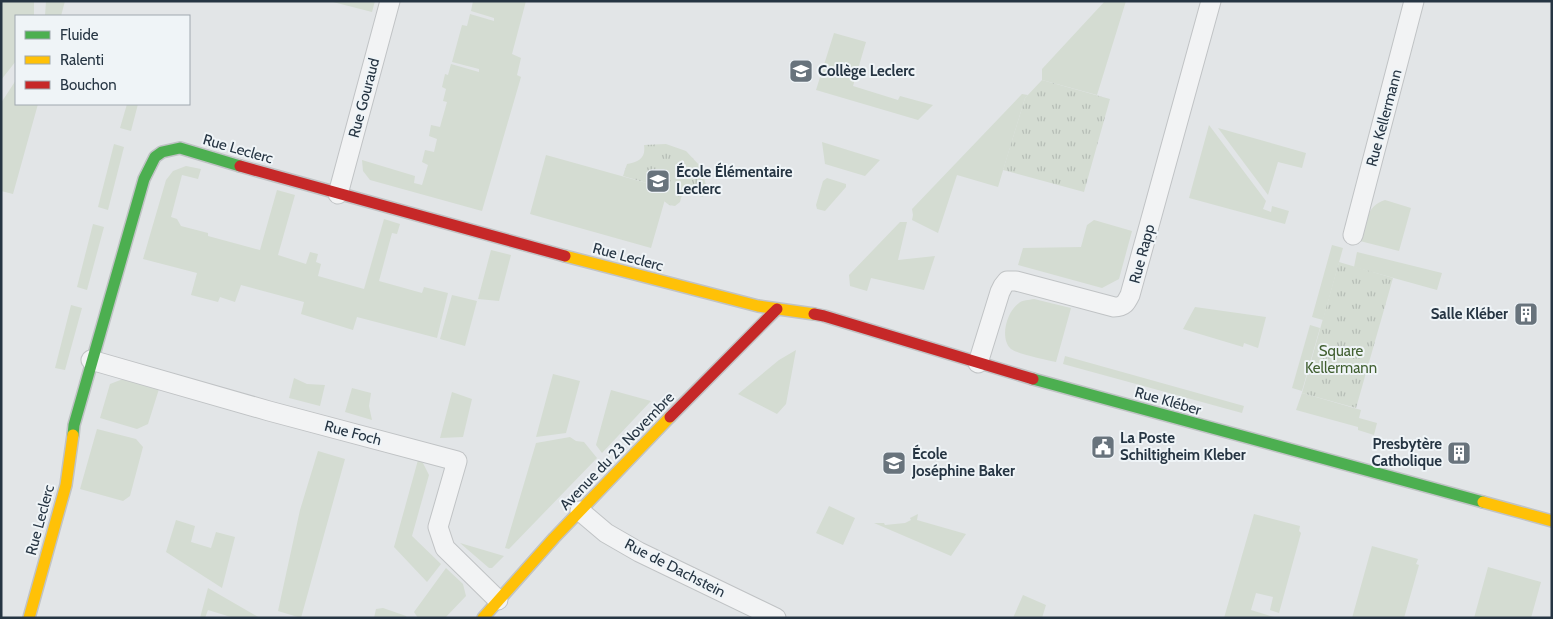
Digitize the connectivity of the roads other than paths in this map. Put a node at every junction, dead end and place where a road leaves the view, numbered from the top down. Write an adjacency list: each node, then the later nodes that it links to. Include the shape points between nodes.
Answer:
1 (390, 1): 4 (street, Rue Gouraud)
2 (1211, 1): 8 (street, Rue Rapp, via 1126,303 1114,307 1008,281 1000,292)
3 (1414, 1): 5 (street, Rue Kellermann)
4 (338, 194): 6 (street, Rue Leclerc); 7 (street, Rue Leclerc, via 180,148 162,152 155,157 144,179)
5 (1353, 235)
6 (777, 310): 8 (street, Rue Kléber, via 824,316); 9 (street, Avenue du 23 Novembre)
7 (91, 360): 11 (street, Rue Foch, via 457,461 438,527 445,548); 12 (street, Rue Leclerc, via 70,444 66,485)
8 (978, 363): 10 (street, Rue Kléber)
9 (580, 511): 11 (street, Avenue du 23 Novembre); 14 (street, Rue de Dachstein, via 606,533 639,552)
10 (1552, 521)
11 (498, 600): 13 (street, Avenue du 23 Novembre)
12 (29, 618)
13 (483, 618)
14 (776, 618)

